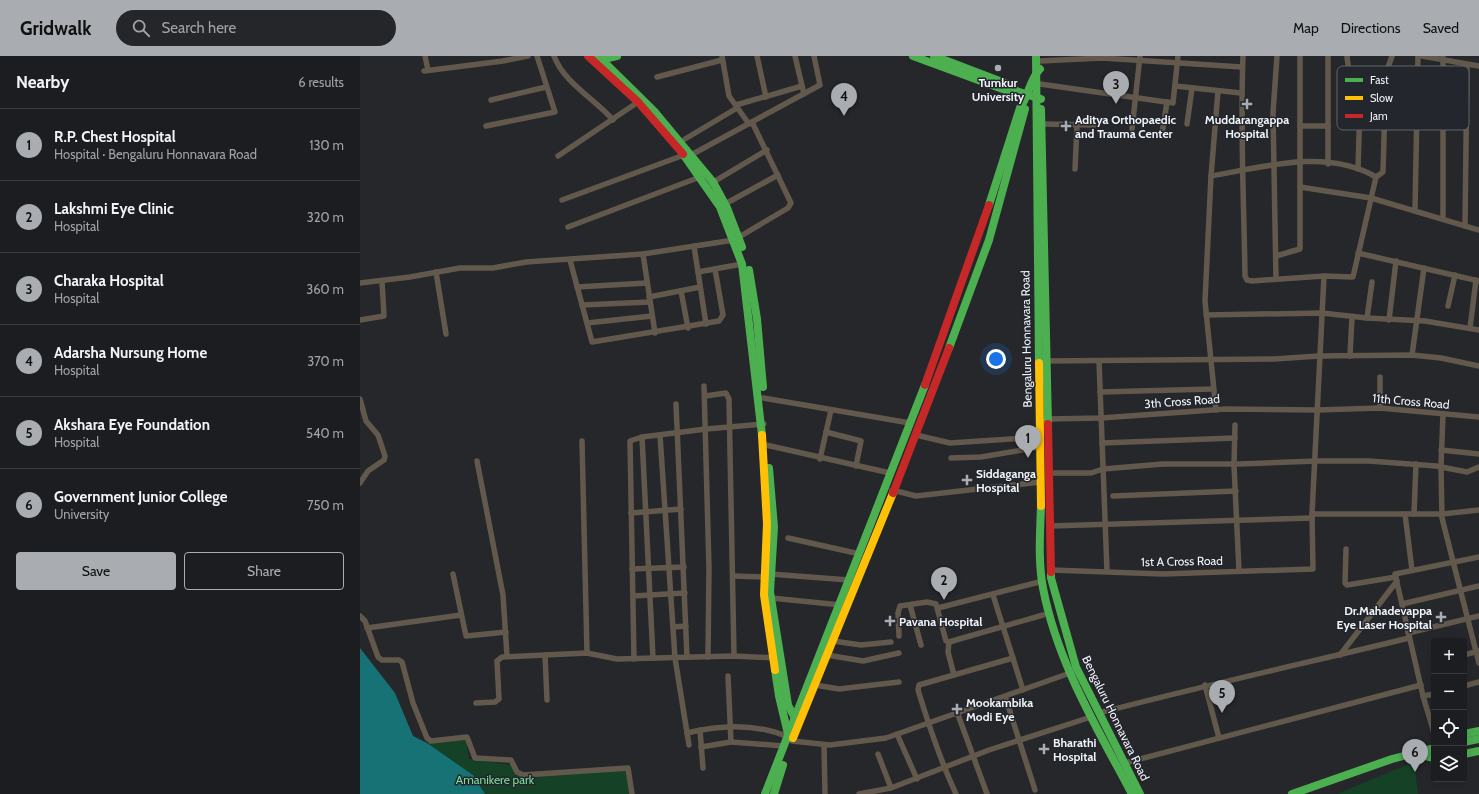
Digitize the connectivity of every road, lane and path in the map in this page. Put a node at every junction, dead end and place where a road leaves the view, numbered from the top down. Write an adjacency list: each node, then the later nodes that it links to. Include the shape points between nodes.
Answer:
1 (425, 56): 2 (street, via 426,70)
2 (528, 56)
3 (537, 56): 32 (street)
4 (554, 56): 49 (street, via 564,74)
5 (617, 56): 19 (main road)
6 (757, 56): 41 (street)
7 (795, 56): 33 (street)
8 (814, 56): 39 (street, via 820,85)
9 (913, 56): 36 (main road, via 1008,91)
10 (934, 56): 36 (main road, via 1010,85)
11 (1178, 56): 24 (street)
12 (1243, 56): 29 (street)
13 (1277, 56): 73 (street, via 1273,113)
14 (1300, 56): 57 (street)
15 (1328, 56): 58 (street)
16 (1347, 56): 26 (street)
17 (1392, 56): 27 (street)
18 (1422, 56): 21 (street)
19 (596, 58): 45 (main road); 69 (main road, via 641,96)
20 (722, 58): 30 (street); 48 (street, via 729,96)
21 (1443, 58): 25 (street)
22 (1140, 59): 23 (street, via 1092,58); 24 (street); 43 (street)
23 (1038, 63): 31 (main road, Bengaluru Honnavara Road); 40 (main road); 42 (main road, Bengaluru Honnavara Road)
24 (1177, 63): 29 (street); 34 (street)
25 (1467, 64): 28 (street)
26 (1348, 66)
27 (1389, 66)
28 (1479, 66)
29 (1242, 67): 38 (street)
30 (657, 77)
31 (1040, 84): 42 (main road, Bengaluru Honnavara Road); 43 (street)
32 (546, 86): 44 (street); 56 (street, via 555,112)
33 (802, 86): 39 (street); 41 (street)
34 (1174, 86): 35 (street); 46 (street, via 1173,103)
35 (1192, 88): 37 (street); 54 (street)
36 (1016, 91): 40 (main road)
37 (1218, 91): 38 (street); 78 (street)
38 (1241, 93): 76 (street)
39 (804, 94): 51 (street)
40 (1026, 94): 42 (main road); 47 (main road)
41 (766, 97): 48 (street)
42 (1038, 98): 52 (main road, Bengaluru Honnavara Road); 65 (main road, Bengaluru Honnavara Road)
43 (1136, 98): 46 (street); 59 (street)
44 (491, 100)
45 (638, 102): 49 (street); 69 (main road)
46 (1166, 102): 66 (street)
47 (1024, 104): 50 (main road); 155 (main road, via 1020,108 980,234)
48 (736, 107): 51 (street); 67 (street)
49 (613, 120): 70 (street)
50 (1022, 122): 65 (main road, via 1030,120); 163 (main road, via 988,240)
51 (751, 123): 68 (street); 69 (street)
52 (1042, 124): 55 (street); 136 (main road, Bengaluru Honnavara Road)
53 (1094, 124): 55 (street)
54 (1187, 124)
55 (1077, 125): 74 (street)
56 (486, 126)
57 (1300, 126): 58 (street); 71 (street)
58 (1328, 126): 72 (street)
59 (1132, 129)
60 (1359, 130): 75 (street)
61 (1384, 130): 80 (street, via 1383,172)
62 (1417, 130): 86 (street)
63 (1443, 130): 87 (street)
64 (1466, 130): 88 (street)
65 (1036, 132): 136 (main road, Bengaluru Honnavara Road)
66 (1162, 134)
67 (685, 138)
68 (767, 150): 77 (street); 81 (street)
69 (687, 155): 79 (main road); 81 (main road); 84 (street)
70 (558, 156)
71 (1300, 161): 72 (street); 73 (street); 82 (street)
72 (1328, 164): 75 (street)
73 (1274, 165): 76 (street); 95 (street)
74 (1075, 169)
75 (1358, 169): 80 (street)
76 (1244, 170): 78 (street); 105 (street, via 1245,276 1247,280 1252,281)
77 (778, 175): 85 (street); 91 (street, via 790,199 788,208)
78 (1211, 176): 118 (street)
79 (700, 177): 81 (main road); 89 (street)
80 (1376, 177): 83 (street)
81 (710, 184): 85 (main road); 91 (main road)
82 (1300, 187): 83 (street); 95 (street, via 1300,249)
83 (1371, 198): 86 (street); 93 (street)
84 (562, 200)
85 (725, 204): 91 (main road)
86 (1415, 210): 87 (street)
87 (1443, 219): 88 (street)
88 (1465, 226): 90 (street)
89 (568, 227)
90 (1479, 230)
91 (737, 239): 92 (street); 98 (main road); 144 (main road, via 748,266 754,296)
92 (694, 246): 94 (street); 102 (street)
93 (1358, 253): 97 (street); 104 (street, via 1353,277)
94 (643, 254): 96 (street); 110 (street)
95 (1276, 256): 105 (street)
96 (570, 260): 101 (street); 111 (street)
97 (1396, 261): 99 (street); 123 (street)
98 (742, 264): 100 (street); 156 (main road)
99 (1424, 268): 103 (street); 124 (street)
100 (716, 269): 102 (street); 126 (street, via 722,319)
101 (436, 272): 106 (street); 131 (street)
102 (698, 272): 112 (street)
103 (1455, 275): 107 (street); 116 (street)
104 (1324, 276): 105 (street); 117 (street)
105 (1276, 279)
106 (382, 280): 109 (street); 122 (street, via 384,316)
107 (1478, 281): 128 (street)
108 (1372, 282): 121 (street)
109 (360, 283)
110 (647, 283): 111 (street); 114 (street)
111 (577, 287): 115 (street)
112 (700, 287): 113 (street); 126 (street)
113 (681, 291): 114 (street); 127 (street)
114 (650, 300): 115 (street); 119 (street)
115 (582, 306): 125 (street)
116 (1448, 306)
117 (1322, 313): 118 (street); 120 (street); 133 (street)
118 (1206, 315): 135 (street)
119 (652, 316): 125 (street); 130 (street)
120 (1352, 317): 121 (street); 134 (street)
121 (1367, 318): 123 (street)
122 (360, 320)
123 (1390, 320): 124 (street)
124 (1416, 321): 128 (street); 132 (street)
125 (586, 323): 130 (street, via 592,342)
126 (706, 324): 127 (street)
127 (688, 328): 130 (street)
128 (1470, 328): 129 (street)
129 (1479, 330)
130 (655, 333)
131 (446, 334)
132 (1412, 355): 134 (street); 138 (street)
133 (1319, 356): 134 (street); 135 (street); 150 (street)
134 (1350, 356)
135 (1210, 360): 137 (street); 141 (street)
136 (1043, 361): 137 (street); 154 (main road, Bengaluru Honnavara Road); 165 (main road, Bengaluru Honnavara Road)
137 (1099, 361): 142 (street)
138 (1479, 366)
139 (1380, 377): 147 (street)
140 (704, 386): 143 (street)
141 (1213, 389): 142 (street); 149 (street)
142 (1100, 392): 153 (street)
143 (705, 396): 158 (street, via 726,393 728,395); 159 (street)
144 (763, 398): 148 (street); 156 (main road)
145 (360, 399): 186 (street, via 366,421 378,435 385,456 384,460 368,471)
146 (676, 404): 161 (street)
147 (1380, 408): 150 (street, 11th Cross Road); 151 (street, 11th Cross Road)
148 (831, 410): 155 (street); 160 (street)
149 (1216, 410): 150 (street, 3th Cross Road); 153 (street, 3th Cross Road)
150 (1317, 410): 176 (street)
151 (1443, 414): 152 (street, 11th Cross Road); 171 (street)
152 (1479, 417)
153 (1101, 418): 154 (street, 3th Cross Road); 168 (street)
154 (1048, 419): 184 (main road, Bengaluru Honnavara Road)
155 (910, 423): 183 (main road)
156 (763, 424): 158 (street); 169 (main road); 218 (main road)
157 (1235, 425): 166 (street)
158 (731, 427): 159 (street); 217 (street)
159 (706, 429): 161 (street); 260 (street)
160 (826, 432): 174 (street); 179 (street, via 861,441)
161 (678, 433): 162 (street); 191 (street)
162 (660, 435): 164 (street); 192 (street)
163 (916, 436): 165 (street, via 950,443); 188 (main road)
164 (642, 437): 194 (street); 195 (street, via 630,441 629,444)
165 (1039, 437): 170 (main road, Bengaluru Honnavara Road)
166 (1235, 438): 168 (street); 177 (street)
167 (582, 441): 251 (street)
168 (1102, 443): 182 (street)
169 (766, 445): 174 (street); 218 (main road, via 774,513)
170 (1040, 447): 173 (street, via 972,458); 185 (main road, Bengaluru Honnavara Road)
171 (1441, 450): 172 (street); 180 (street)
172 (1479, 454)
173 (952, 458)
174 (820, 459): 179 (street)
175 (476, 461): 243 (street, via 502,590)
176 (1314, 461): 177 (street); 178 (street); 199 (street)
177 (1234, 464): 182 (street, via 1162,464); 189 (street)
178 (1416, 464): 180 (street); 197 (street)
179 (856, 466): 183 (street)
180 (1441, 466): 181 (street, via 1468,472); 198 (street)
181 (1479, 467)
182 (1103, 469): 184 (street, via 1091,473); 201 (street)
183 (890, 473): 187 (main road)
184 (1049, 473): 202 (main road, Bengaluru Honnavara Road)
185 (1041, 482): 188 (street, via 916,496); 221 (main road, Bengaluru Honnavara Road, via 1040,556)
186 (360, 483)
187 (884, 488): 188 (street); 205 (main road)
188 (894, 491): 231 (main road)
189 (1236, 491): 190 (street); 200 (street)
190 (1113, 496)
191 (681, 509): 192 (street); 209 (street)
192 (664, 510): 194 (street); 208 (street)
193 (1479, 510): 198 (street)
194 (646, 512): 195 (street); 210 (street)
195 (631, 513): 211 (street)
196 (1406, 514): 197 (street); 199 (street); 213 (street)
197 (1414, 514): 198 (street)
198 (1442, 514): 207 (street)
199 (1312, 516): 200 (street); 215 (street, 1st A Cross Road, via 1314,569)
200 (1237, 520): 201 (street); 215 (street)
201 (1105, 524): 202 (street); 214 (street)
202 (1050, 526): 212 (main road, Bengaluru Honnavara Road)
203 (788, 538): 205 (street)
204 (1346, 549): 219 (street, via 1347,585)
205 (860, 554): 220 (main road)
206 (1479, 557): 207 (street)
207 (1454, 563): 213 (street); 223 (street)
208 (669, 567): 209 (street); 210 (street); 225 (street)
209 (684, 567): 224 (street)
210 (650, 568): 211 (street); 226 (street)
211 (632, 569): 228 (street)
212 (1051, 570): 214 (street, 1st A Cross Road); 283 (main road, Bengaluru Honnavara Road, via 1053,589 1073,659)
213 (1412, 570): 219 (street, via 1395,574)
214 (1107, 571): 215 (street, 1st A Cross Road, via 1163,574)
215 (1239, 571)
216 (453, 574): 234 (street)
217 (733, 576): 218 (street); 258 (street)
218 (767, 576): 220 (street); 229 (main road); 263 (main road, via 764,595)
219 (1396, 579): 230 (street); 256 (street)
220 (850, 580): 231 (main road)
221 (1043, 582): 227 (street); 267 (main road, Bengaluru Honnavara Road, via 1050,618)
222 (1479, 586): 223 (street)
223 (1460, 591): 230 (street); 238 (street)
224 (685, 593): 225 (street); 239 (street)
225 (671, 594): 226 (street); 240 (street)
226 (651, 595): 228 (street); 261 (street)
227 (993, 595): 233 (street); 242 (street)
228 (633, 596): 265 (street)
229 (771, 598): 231 (street); 263 (main road)
230 (1402, 604): 244 (street)
231 (843, 605): 246 (main road); 285 (main road)
232 (910, 605): 233 (street, via 933,602); 245 (street, via 900,606); 249 (street)
233 (938, 608): 248 (street)
234 (461, 615): 241 (street); 243 (street, via 466,636)
235 (1043, 615): 242 (street)
236 (360, 616): 241 (street)
237 (1479, 616): 238 (street)
238 (1467, 619): 244 (street); 250 (street)
239 (686, 626): 240 (street); 259 (street)
240 (673, 627): 262 (street)
241 (368, 628): 318 (street, via 378,657 382,660 402,662 415,709 431,742 467,737 470,739 475,758 511,760 517,772 523,775 628,768)
242 (1003, 628): 248 (street); 264 (street)
243 (506, 632): 257 (street)
244 (1409, 635): 256 (street); 274 (street)
245 (899, 636)
246 (833, 641): 247 (street, via 861,645); 255 (main road)
247 (891, 642)
248 (948, 642): 268 (street)
249 (921, 646)
250 (1477, 652): 253 (street); 266 (street)
251 (587, 653): 254 (street); 265 (street, via 613,659)
252 (899, 653): 255 (street, via 863,661)
253 (1467, 654)
254 (545, 655): 257 (street); 280 (street)
255 (827, 655): 272 (main road)
256 (1340, 655): 273 (street)
257 (507, 656): 281 (street, via 497,661 498,701)
258 (734, 656): 260 (street); 263 (street)
259 (687, 657): 260 (street); 262 (street)
260 (708, 657)
261 (653, 658): 262 (street); 265 (street)
262 (675, 658): 291 (street)
263 (777, 658): 285 (main road, via 788,706); 295 (main road)
264 (1013, 658): 268 (street); 276 (street)
265 (634, 659)
266 (1479, 664)
267 (1070, 673): 276 (street); 284 (main road, Bengaluru Honnavara Road)
268 (954, 675): 286 (street, via 919,685 918,690)
269 (728, 676): 288 (street)
270 (899, 682): 272 (street, via 843,688)
271 (1479, 682): 275 (street)
272 (815, 684): 285 (main road)
273 (1205, 685): 283 (street); 294 (street)
274 (1421, 685): 279 (street); 294 (street)
275 (1467, 685)
276 (1024, 690): 278 (street)
277 (1431, 695): 279 (street)
278 (1005, 696): 282 (street); 297 (street)
279 (1423, 696): 287 (street)
280 (547, 700)
281 (476, 703)
282 (957, 712): 286 (street); 310 (street)
283 (1099, 713): 312 (main road, Bengaluru Honnavara Road)
284 (1090, 717): 297 (street); 325 (main road, Bengaluru Honnavara Road)
285 (797, 722): 295 (main road)
286 (928, 723): 293 (street); 314 (street)
287 (1431, 723)
288 (730, 726): 289 (street); 295 (street, via 773,731); 299 (street)
289 (700, 730): 291 (street); 304 (street)
290 (1479, 731): 292 (main road)
291 (687, 733): 302 (street)
292 (1467, 733)
293 (897, 734): 301 (street, via 874,740); 315 (street)
294 (1220, 738): 312 (street)
295 (790, 739): 301 (street); 303 (main road); 320 (main road)
296 (1479, 739): 298 (main road)
297 (1019, 740): 310 (street); 317 (street)
298 (1467, 741)
299 (731, 742): 303 (street); 304 (street)
300 (1431, 744): 307 (main road)
301 (824, 745): 321 (street)
302 (689, 746)
303 (784, 746): 319 (main road)
304 (701, 747): 313 (street)
305 (1431, 749): 307 (main road)
306 (1479, 751): 308 (main road)
307 (1414, 753): 311 (main road); 327 (main road)
308 (1467, 753)
309 (878, 754): 316 (street)
310 (972, 757): 314 (street); 324 (street)
311 (1431, 757)
312 (1125, 763): 326 (main road, Bengaluru Honnavara Road)
313 (703, 768)
314 (944, 769): 315 (street); 323 (street)
315 (917, 779): 316 (street)
316 (891, 788): 322 (street)
317 (1035, 790)
318 (632, 794)
319 (765, 794)
320 (774, 794)
321 (824, 794)
322 (859, 794)
323 (956, 794)
324 (987, 794)
325 (1132, 794)
326 (1140, 794)
327 (1292, 794)

